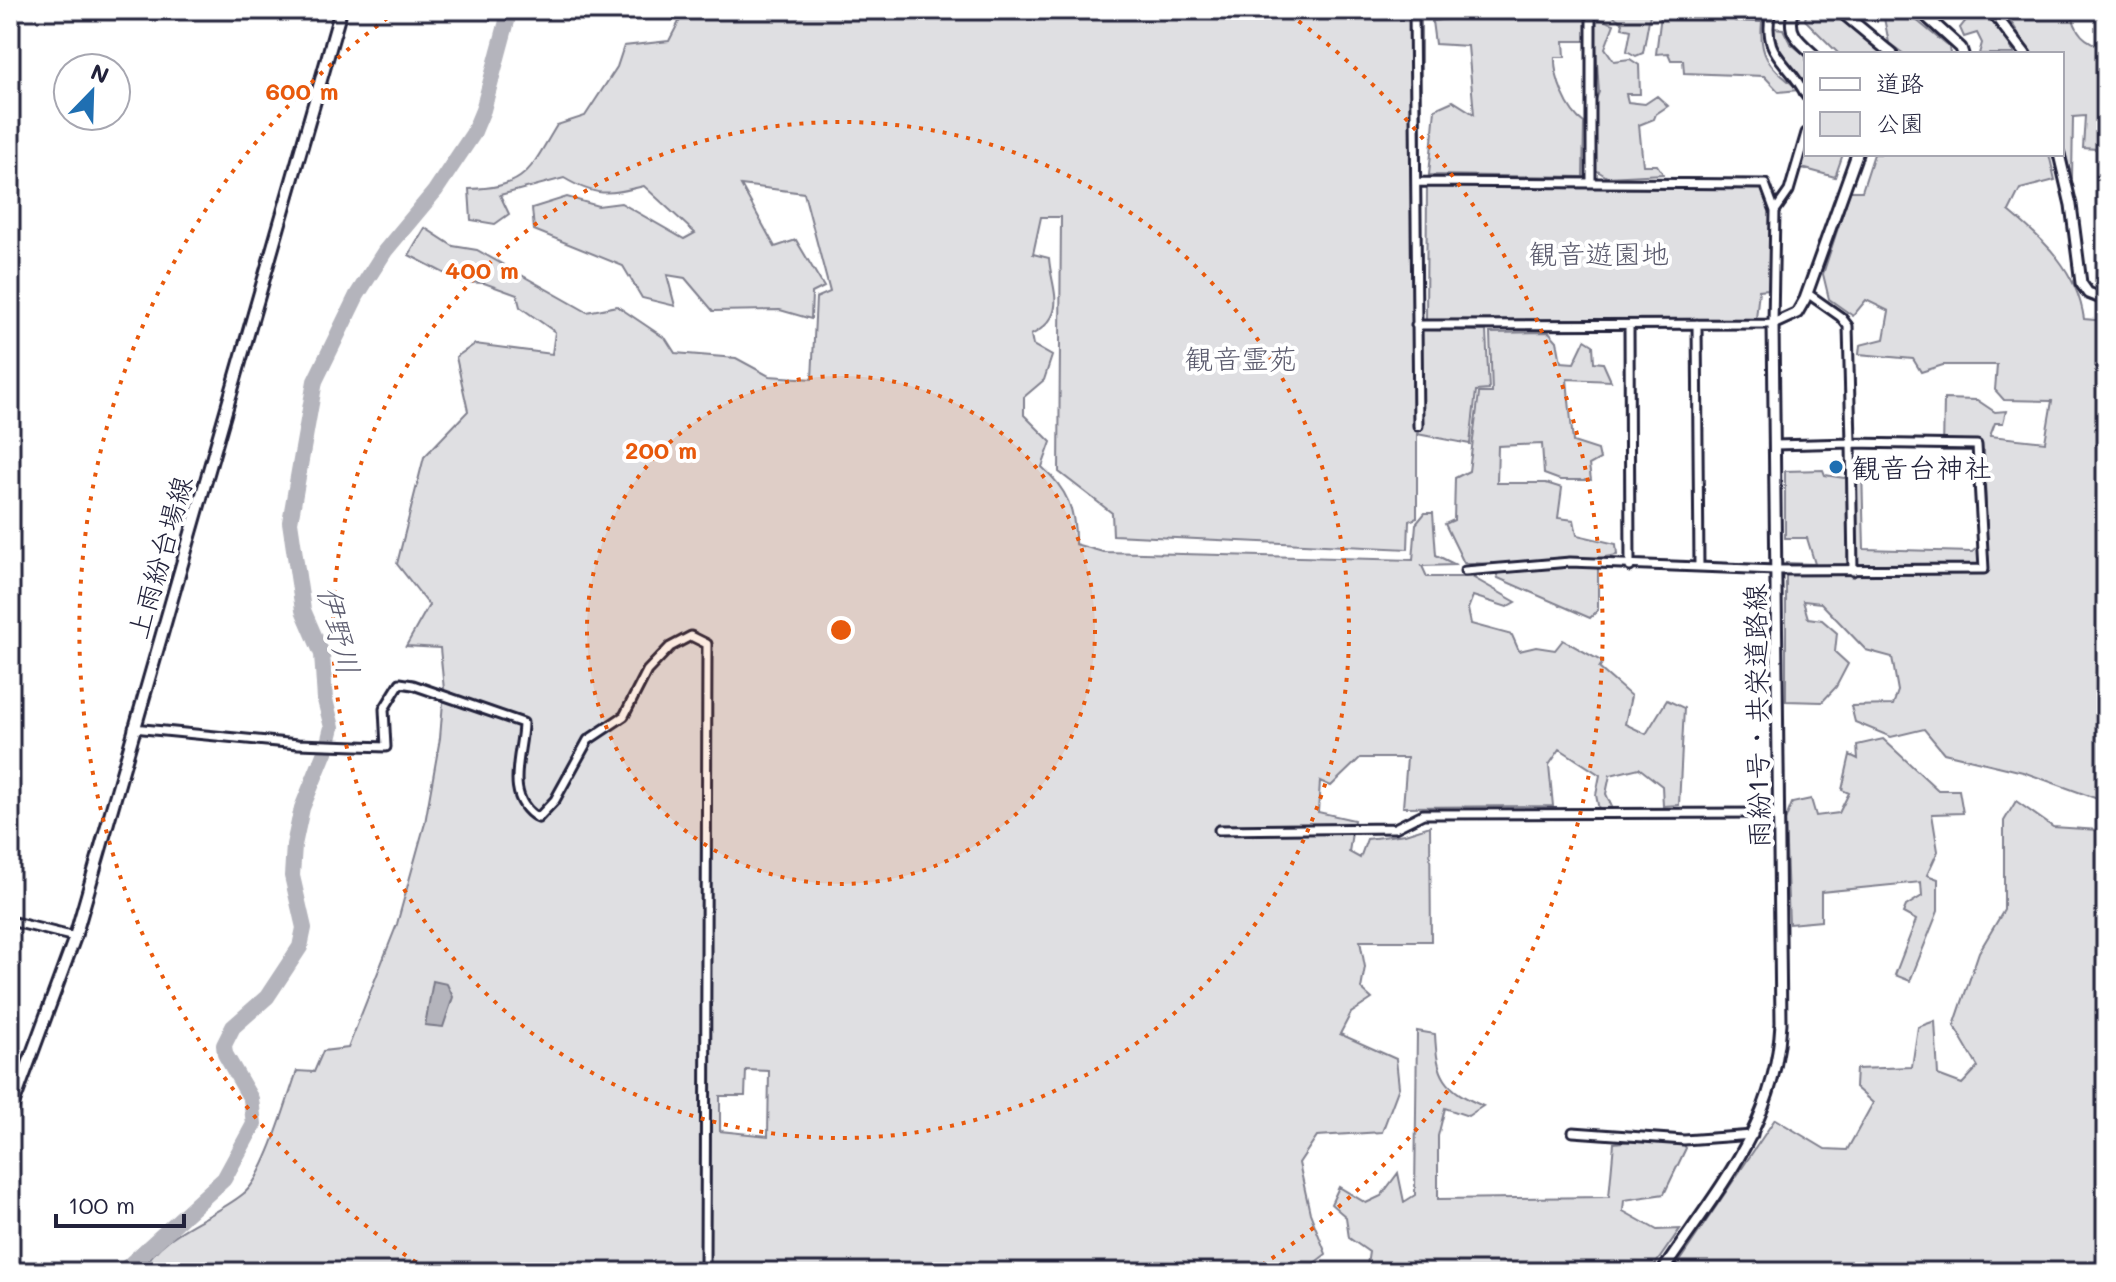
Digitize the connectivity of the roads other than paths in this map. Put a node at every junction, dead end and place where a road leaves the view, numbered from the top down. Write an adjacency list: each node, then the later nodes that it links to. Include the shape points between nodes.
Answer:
1 (341, 10): 34 (main road, 上雨紛台場線)
2 (1414, 10): 17 (street)
3 (1591, 10): 18 (street)
4 (1771, 10): 13 (street, via 1771,49)
5 (1794, 10): 9 (street, via 1792,32)
6 (1839, 10): 10 (street)
7 (1919, 10): 11 (street)
8 (1991, 10): 12 (street)
9 (1811, 52)
10 (1890, 52)
11 (1962, 52)
12 (2023, 52)
13 (1804, 93)
14 (1804, 140): 19 (street, via 1789,191)
15 (1856, 156): 20 (street)
16 (2059, 156): 21 (street, via 2081,283 2088,293)
17 (1416, 182): 18 (street); 24 (street)
18 (1591, 183): 19 (street, via 1765,184)
19 (1775, 211): 23 (street)
20 (1807, 293): 23 (street, via 1797,313); 27 (street, via 1848,326)
21 (2106, 300)
22 (1697, 324): 23 (street); 25 (street); 30 (street)
23 (1773, 324): 28 (street, 雨紛1号・共栄道路線)
24 (1416, 325): 25 (street); 26 (street)
25 (1629, 325): 29 (street)
26 (1418, 426)
27 (1851, 443): 28 (street); 33 (street); 33 (street, via 1977,445 1984,569)
28 (1775, 445): 31 (street, 雨紛1号・共栄道路線)
29 (1630, 567): 30 (street); 32 (street, via 1542,563)
30 (1699, 567): 31 (street)
31 (1776, 570): 33 (street); 35 (street, 雨紛1号・共栄道路線)
32 (1465, 571)
33 (1853, 571)
34 (133, 728): 38 (main road, 上雨紛台場線); 42 (street, via 386,747 384,709 400,683 523,723 516,776 530,813 538,818 555,800 588,740 624,716 647,671 670,647 691,636 707,644)
35 (1779, 813): 36 (street, via 1423,814 1395,828); 41 (street, 雨紛1号・共栄道路線, via 1780,1053 1769,1100)
36 (1219, 830)
37 (10, 921): 38 (street)
38 (75, 937): 39 (main road, 上雨紛台場線)
39 (10, 1113)
40 (1573, 1132): 41 (street, via 1684,1140)
41 (1753, 1135): 43 (street, 雨紛1号・共栄道路線)
42 (705, 1272)
43 (1662, 1272)

